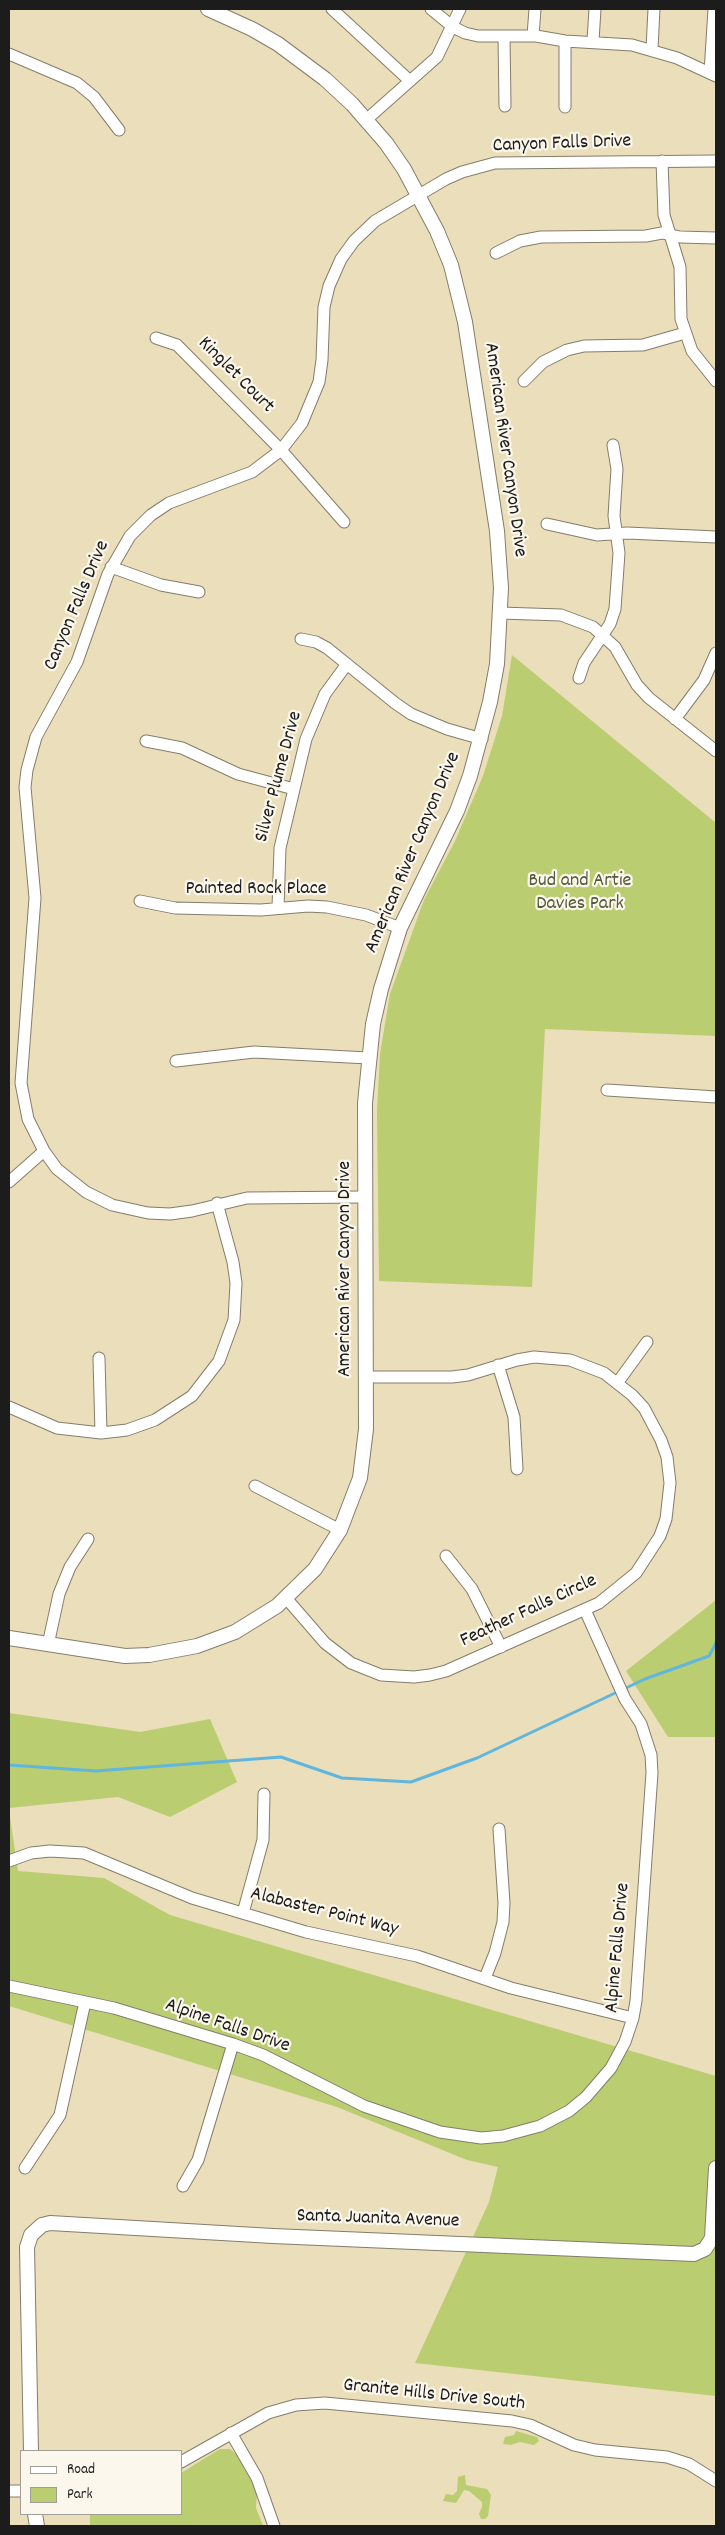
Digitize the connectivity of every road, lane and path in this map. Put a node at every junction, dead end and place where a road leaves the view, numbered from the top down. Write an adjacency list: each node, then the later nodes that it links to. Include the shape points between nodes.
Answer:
1 (208, 9): 20 (street, American River Canyon Drive, via 252,29 302,61)
2 (332, 9): 17 (street)
3 (432, 9): 9 (street)
4 (460, 9): 9 (street)
5 (535, 9): 11 (street)
6 (595, 9): 13 (street)
7 (654, 9): 14 (street)
8 (714, 9): 16 (street)
9 (453, 27): 10 (street, via 478,36); 17 (street, via 437,57)
10 (504, 36): 11 (street); 18 (street)
11 (533, 36): 12 (street)
12 (565, 41): 13 (street); 19 (street)
13 (593, 41): 14 (street)
14 (652, 49): 16 (street)
15 (9, 54): 21 (street, via 77,83 94,97)
16 (713, 74)
17 (410, 81): 20 (street)
18 (505, 106)
19 (565, 107)
20 (366, 120): 24 (street, American River Canyon Drive, via 386,143)
21 (120, 130)
22 (662, 161): 23 (street, Canyon Falls Drive); 24 (street, Canyon Falls Drive, via 495,163 462,172); 25 (street, via 662,199)
23 (716, 161)
24 (420, 194): 33 (street, Canyon Falls Drive, via 375,221 354,241 342,259 329,286 324,307 322,360 314,396 302,423); 40 (street, American River Canyon Drive, via 451,265 466,322 497,531)
25 (670, 235): 26 (street); 27 (street, via 541,237 520,241); 28 (street, via 680,267 680,308)
26 (716, 238)
27 (496, 253)
28 (685, 333): 30 (street, via 643,345 584,346 566,350 543,362); 31 (street, via 698,360)
29 (156, 338): 33 (street, Kinglet Court, via 177,345)
30 (524, 381)
31 (716, 381)
32 (614, 445): 36 (street)
33 (281, 450): 34 (street, Kinglet Court); 38 (street, Canyon Falls Drive, via 245,475 183,496 151,515 130,536)
34 (344, 522)
35 (547, 524): 36 (street, via 587,534)
36 (616, 534): 37 (street); 41 (street, via 619,553 616,600 613,617)
37 (716, 537)
38 (111, 567): 39 (street, via 161,584); 58 (street, Canyon Falls Drive, via 77,662 36,737 27,770 26,813 35,898 20,1083 28,1119)
39 (199, 592)
40 (500, 613): 41 (street, via 569,617); 47 (street, American River Canyon Drive, via 496,664)
41 (603, 634): 45 (street, via 587,658); 46 (street, via 620,654 637,685)
42 (301, 639): 44 (street, via 321,645)
43 (716, 653): 46 (street, via 704,680)
44 (346, 664): 47 (street, via 411,714); 50 (street, Silver Plume Drive, via 316,711)
45 (580, 678)
46 (674, 719): 49 (street)
47 (482, 739): 53 (street, American River Canyon Drive, via 456,811)
48 (146, 742): 50 (street, via 182,748 238,774)
49 (716, 751)
50 (294, 789): 52 (street, Silver Plume Drive, via 279,856)
51 (140, 900): 52 (street, Painted Rock Place, via 175,908)
52 (278, 908): 53 (street, Painted Rock Place, via 308,906 347,910)
53 (400, 928): 54 (street, American River Canyon Drive, via 381,989)
54 (368, 1058): 55 (street, via 254,1052); 60 (street, American River Canyon Drive)
55 (176, 1061)
56 (607, 1090): 57 (street)
57 (716, 1097)
58 (44, 1152): 59 (street); 61 (street, Canyon Falls Drive, via 74,1184 112,1205 133,1211 170,1214)
59 (9, 1182)
60 (365, 1197): 61 (street, Canyon Falls Drive, via 247,1198); 65 (street, American River Canyon Drive)
61 (217, 1203): 68 (street, via 236,1283 234,1320 219,1361 197,1390 168,1413 142,1426)
62 (647, 1342): 66 (street)
63 (98, 1358): 68 (street)
64 (498, 1365): 65 (street, Feather Falls Circle, via 452,1377); 66 (street, Feather Falls Circle, via 517,1360 552,1358 587,1366); 69 (street, via 514,1417)
65 (366, 1377): 71 (street, American River Canyon Drive, via 364,1454 355,1493)
66 (618, 1382): 75 (street, Feather Falls Circle, via 644,1408 661,1440 668,1466 669,1501 660,1536 647,1560 625,1585)
67 (9, 1407): 68 (street, via 57,1428)
68 (101, 1433)
69 (517, 1469)
70 (255, 1486): 71 (street)
71 (340, 1530): 74 (street, American River Canyon Drive, via 315,1568)
72 (88, 1539): 77 (street, via 70,1567 59,1594)
73 (446, 1556): 78 (street, via 472,1588)
74 (286, 1598): 77 (street, American River Canyon Drive, via 236,1632 173,1652 125,1656); 78 (street, Feather Falls Circle, via 337,1654 381,1674 430,1675)
75 (585, 1610): 78 (street, Feather Falls Circle); 86 (street, Alpine Falls Drive, via 625,1699 641,1724 652,1773)
76 (9, 1638): 77 (street, American River Canyon Drive)
77 (48, 1644)
78 (501, 1648)
79 (264, 1794): 82 (street, via 263,1840)
80 (499, 1829): 83 (street, via 503,1922)
81 (9, 1861): 82 (street, Alabaster Point Way, via 31,1853 84,1853 170,1890)
82 (243, 1913): 83 (street, Alabaster Point Way, via 306,1932 418,1956)
83 (486, 1978): 86 (street, Alabaster Point Way, via 532,1994)
84 (9, 1986): 85 (street, Alpine Falls Drive)
85 (85, 2002): 87 (street, Alpine Falls Drive); 88 (street, via 60,2114)
86 (633, 2018): 87 (street, Alpine Falls Drive, via 611,2068 569,2111 540,2126 481,2138 456,2136 364,2106 263,2055)
87 (233, 2044): 90 (street, via 198,2160)
88 (25, 2168)
89 (716, 2168): 92 (street, Santa Juanita Avenue, via 712,2238 705,2249 694,2254 50,2223 36,2228 29,2238)
90 (183, 2186)
91 (231, 2433): 93 (street, Granite Hills Drive South); 94 (street, Granite Hills Drive South, via 268,2413 296,2405 325,2403 512,2421 595,2450 668,2457 690,2464); 95 (street, via 257,2478)
92 (31, 2450)
93 (182, 2461)
94 (716, 2481)
95 (274, 2526)

